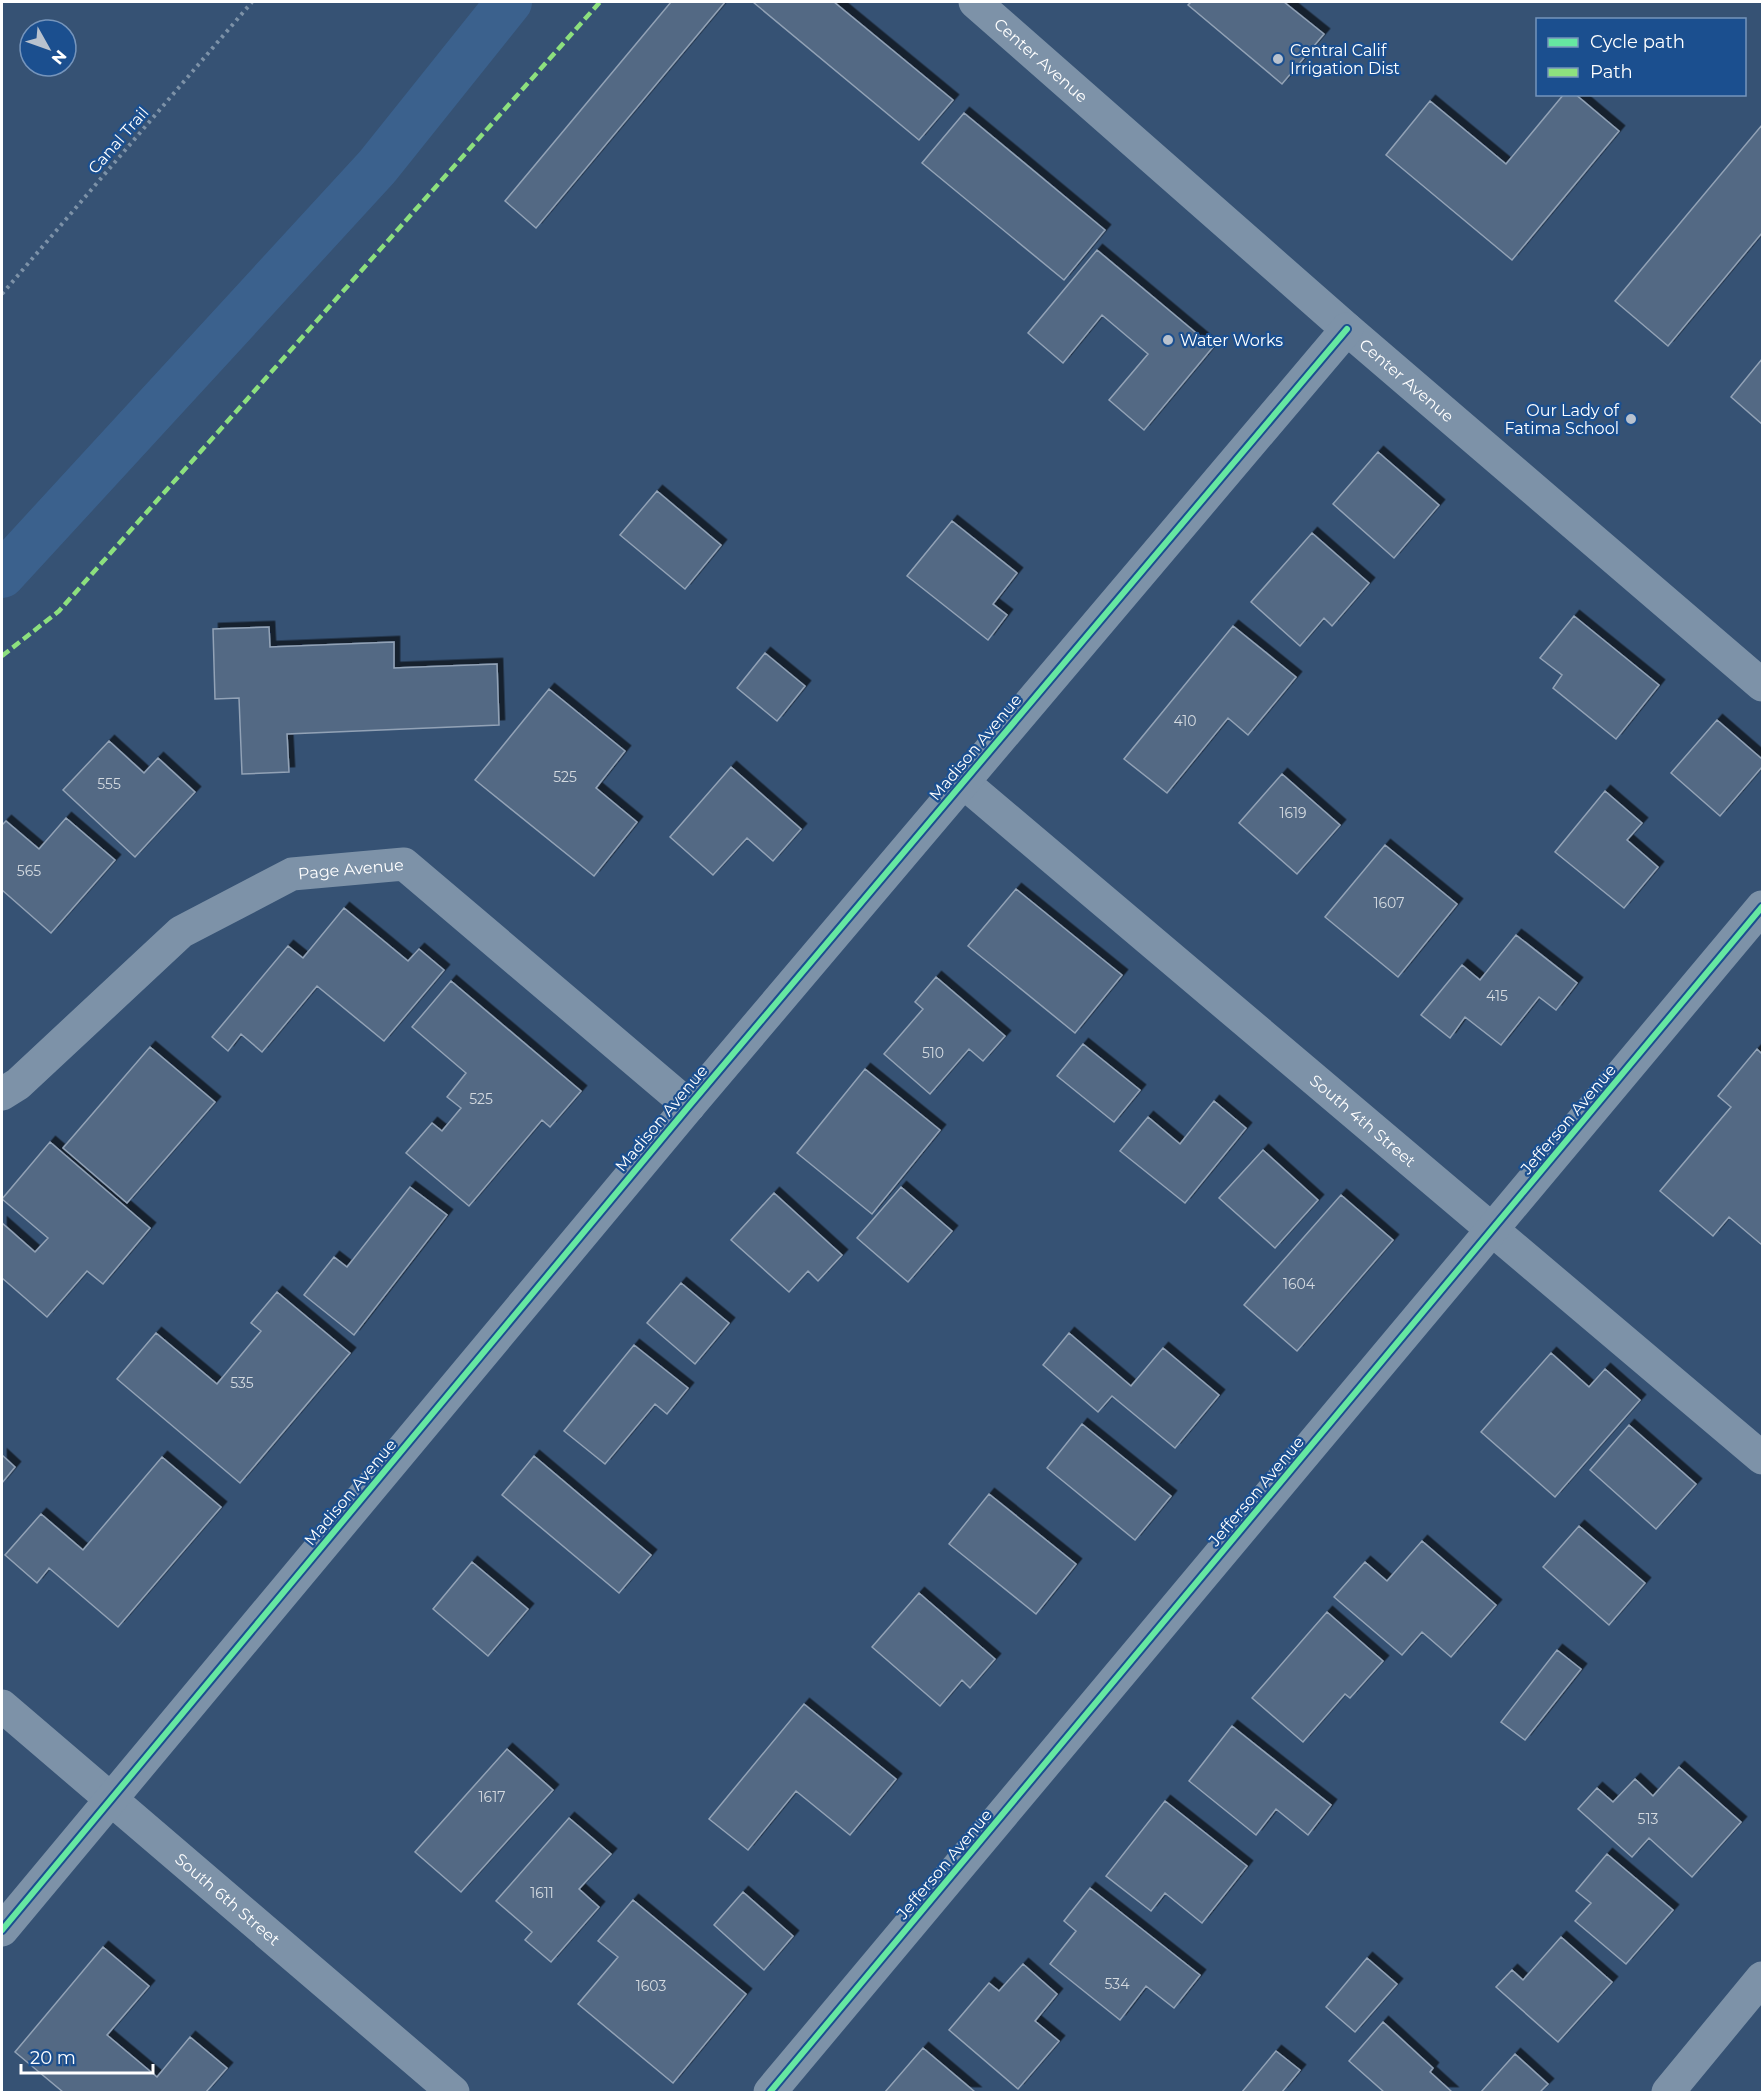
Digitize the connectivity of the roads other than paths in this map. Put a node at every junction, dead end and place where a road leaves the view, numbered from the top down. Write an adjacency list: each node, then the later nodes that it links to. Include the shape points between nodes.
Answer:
1 (975, 2): 2 (street, Center Avenue)
2 (1347, 329): 3 (street, Center Avenue); 4 (street, Madison Avenue)
3 (1762, 685)
4 (963, 782): 7 (street, Madison Avenue); 8 (street, South 4th Street)
5 (1762, 907): 8 (street, Jefferson Avenue)
6 (2, 1094): 7 (street, Page Avenue, via 18,1084 181,932 292,874 404,864)
7 (689, 1106): 11 (street, Madison Avenue)
8 (1492, 1231): 9 (street, South 4th Street); 15 (street, Jefferson Avenue)
9 (1762, 1458)
10 (2, 1706): 11 (street, South 6th Street)
11 (111, 1800): 12 (street, Madison Avenue); 14 (street, South 6th Street)
12 (2, 1930)
13 (1762, 1978): 16 (street)
14 (453, 2092)
15 (770, 2092)
16 (1668, 2092)

